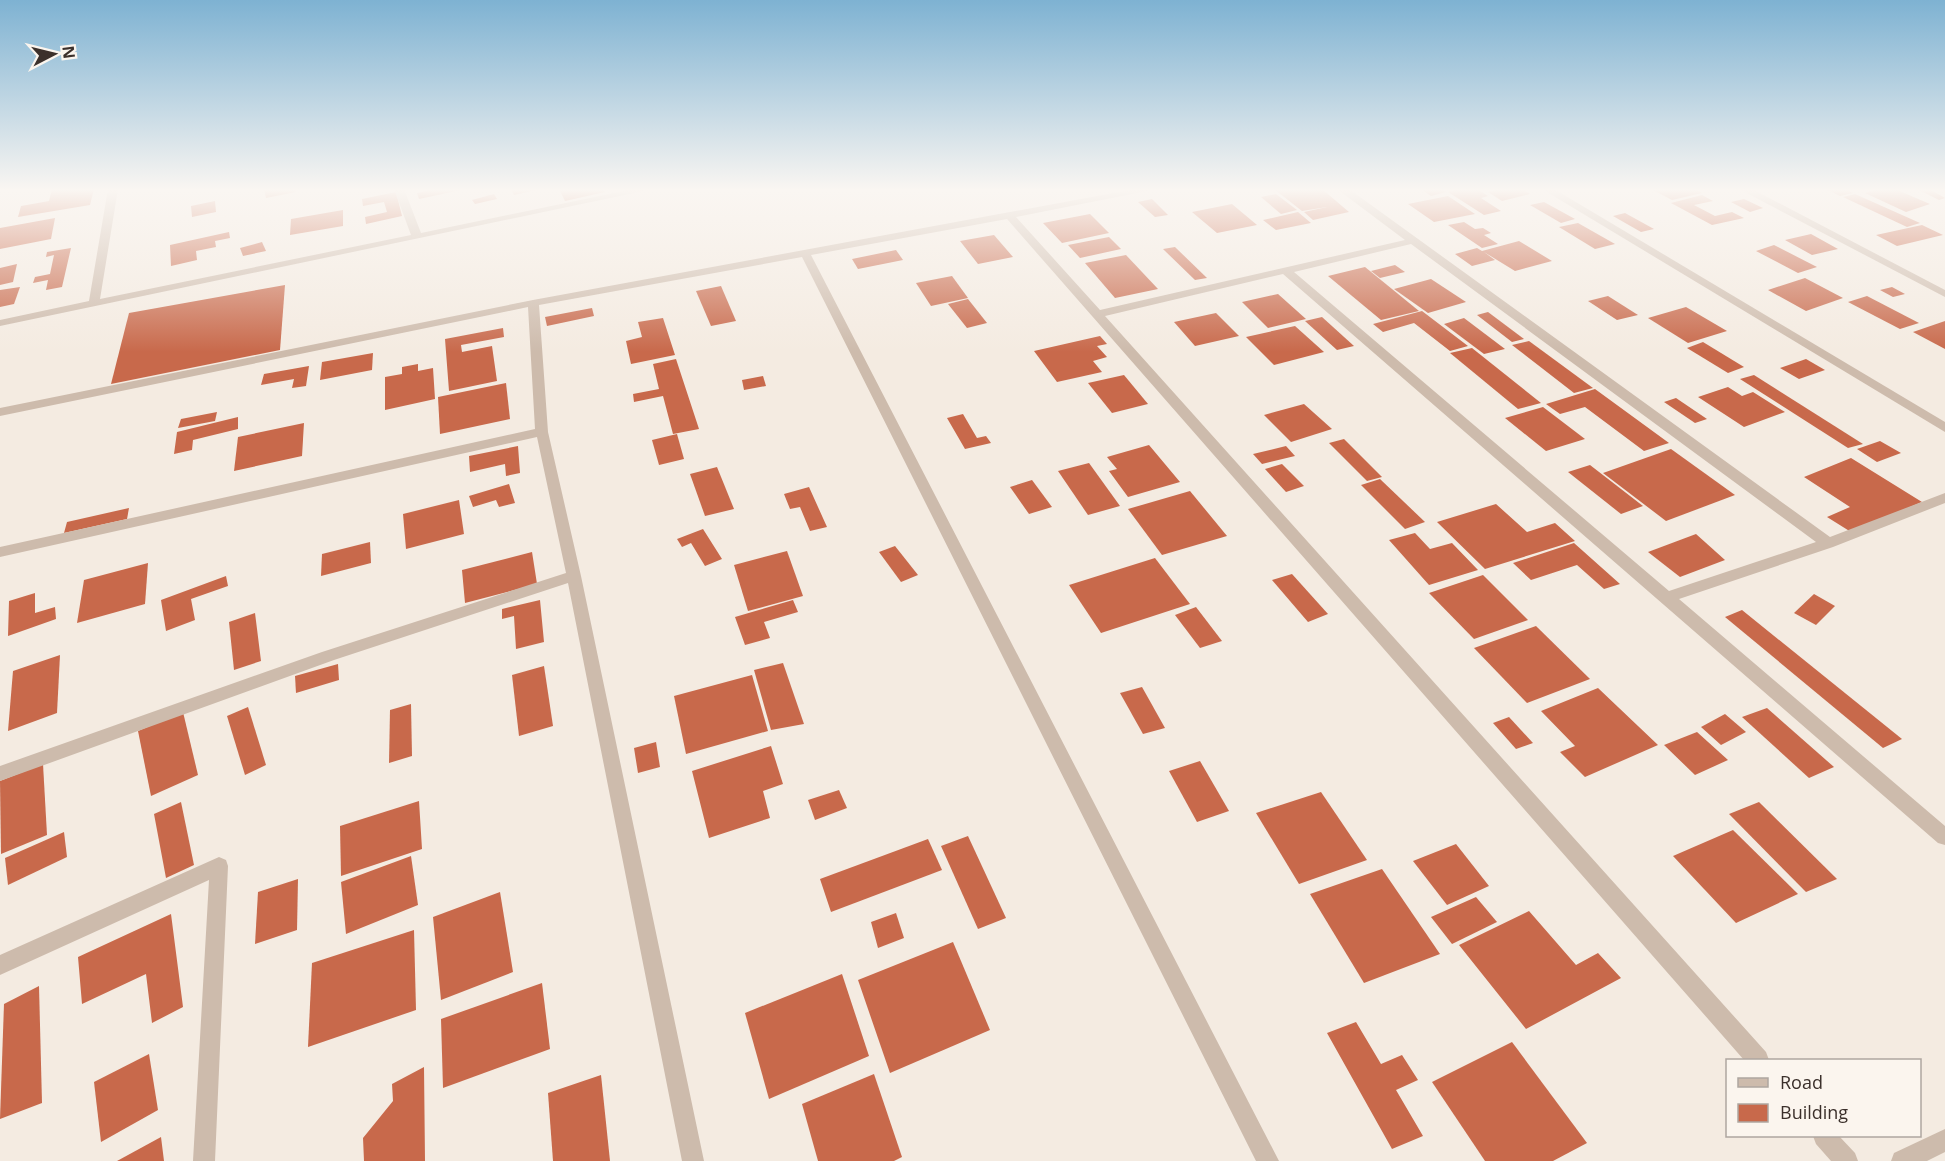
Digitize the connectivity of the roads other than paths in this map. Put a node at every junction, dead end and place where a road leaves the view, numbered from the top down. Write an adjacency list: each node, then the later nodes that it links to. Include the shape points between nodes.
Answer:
1 (104, 243): 12 (street)
2 (382, 243): 12 (street)
3 (855, 243): 9 (street)
4 (1035, 243): 14 (street)
5 (1403, 243): 10 (street)
6 (1416, 243): 20 (street)
7 (1637, 243): 17 (street)
8 (1848, 243): 11 (street)
9 (805, 253): 13 (street); 32 (street)
10 (1285, 270): 14 (street); 23 (street)
11 (1945, 294)
12 (94, 302): 15 (street)
13 (534, 303): 16 (street); 18 (street)
14 (1097, 314): 27 (street)
15 (0, 323)
16 (0, 412)
17 (1945, 428)
18 (542, 432): 21 (street); 22 (street)
19 (1945, 498): 20 (street)
20 (1828, 543): 23 (street)
21 (0, 552)
22 (574, 576): 24 (street, via 328,656); 31 (street)
23 (1665, 598): 25 (street)
24 (0, 774)
25 (1945, 837)
26 (0, 965): 30 (street, via 219,866)
27 (1757, 1059)
28 (1825, 1137): 33 (street)
29 (1945, 1140): 34 (street)
30 (204, 1161)
31 (693, 1161)
32 (1268, 1161)
33 (1847, 1161)
34 (1902, 1161)

